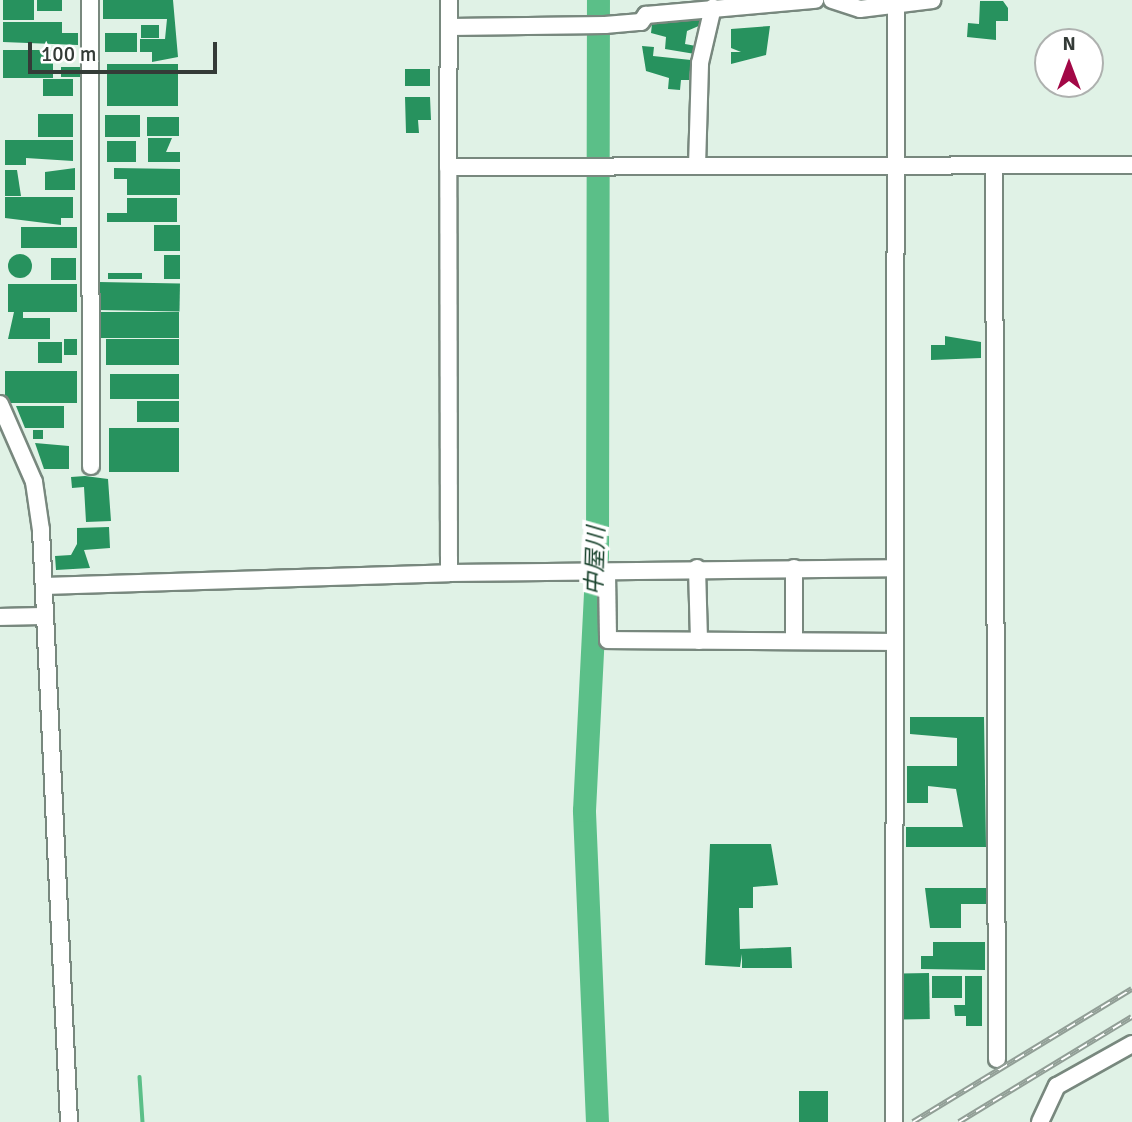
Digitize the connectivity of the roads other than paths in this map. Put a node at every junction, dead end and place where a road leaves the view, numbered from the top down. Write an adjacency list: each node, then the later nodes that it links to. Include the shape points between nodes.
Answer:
1 (90, 0): 15 (street)
2 (449, 0): 8 (street)
3 (815, 0): 6 (street)
4 (832, 0): 7 (street, via 860,9)
5 (932, 0): 7 (street)
6 (716, 5): 8 (street, via 588,27); 10 (street, via 700,63)
7 (896, 7): 12 (street)
8 (450, 27): 11 (street)
9 (1132, 165): 13 (street)
10 (697, 166): 11 (street); 12 (street)
11 (448, 167): 19 (street)
12 (893, 167): 13 (street); 18 (street)
13 (994, 167): 28 (street)
14 (0, 404): 21 (street, via 34,482)
15 (90, 466)
16 (697, 569): 17 (street); 20 (street); 24 (street)
17 (794, 569): 18 (street); 25 (street)
18 (893, 569): 26 (street)
19 (449, 573): 20 (street); 21 (street)
20 (600, 573): 24 (street, via 608,640)
21 (44, 586): 22 (street)
22 (45, 616): 23 (street); 29 (street)
23 (0, 617)
24 (699, 641): 25 (street)
25 (794, 641): 26 (street)
26 (893, 642): 30 (street)
27 (1132, 1044): 31 (street, via 1057,1086)
28 (997, 1059)
29 (69, 1122)
30 (894, 1122)
31 (1040, 1122)

